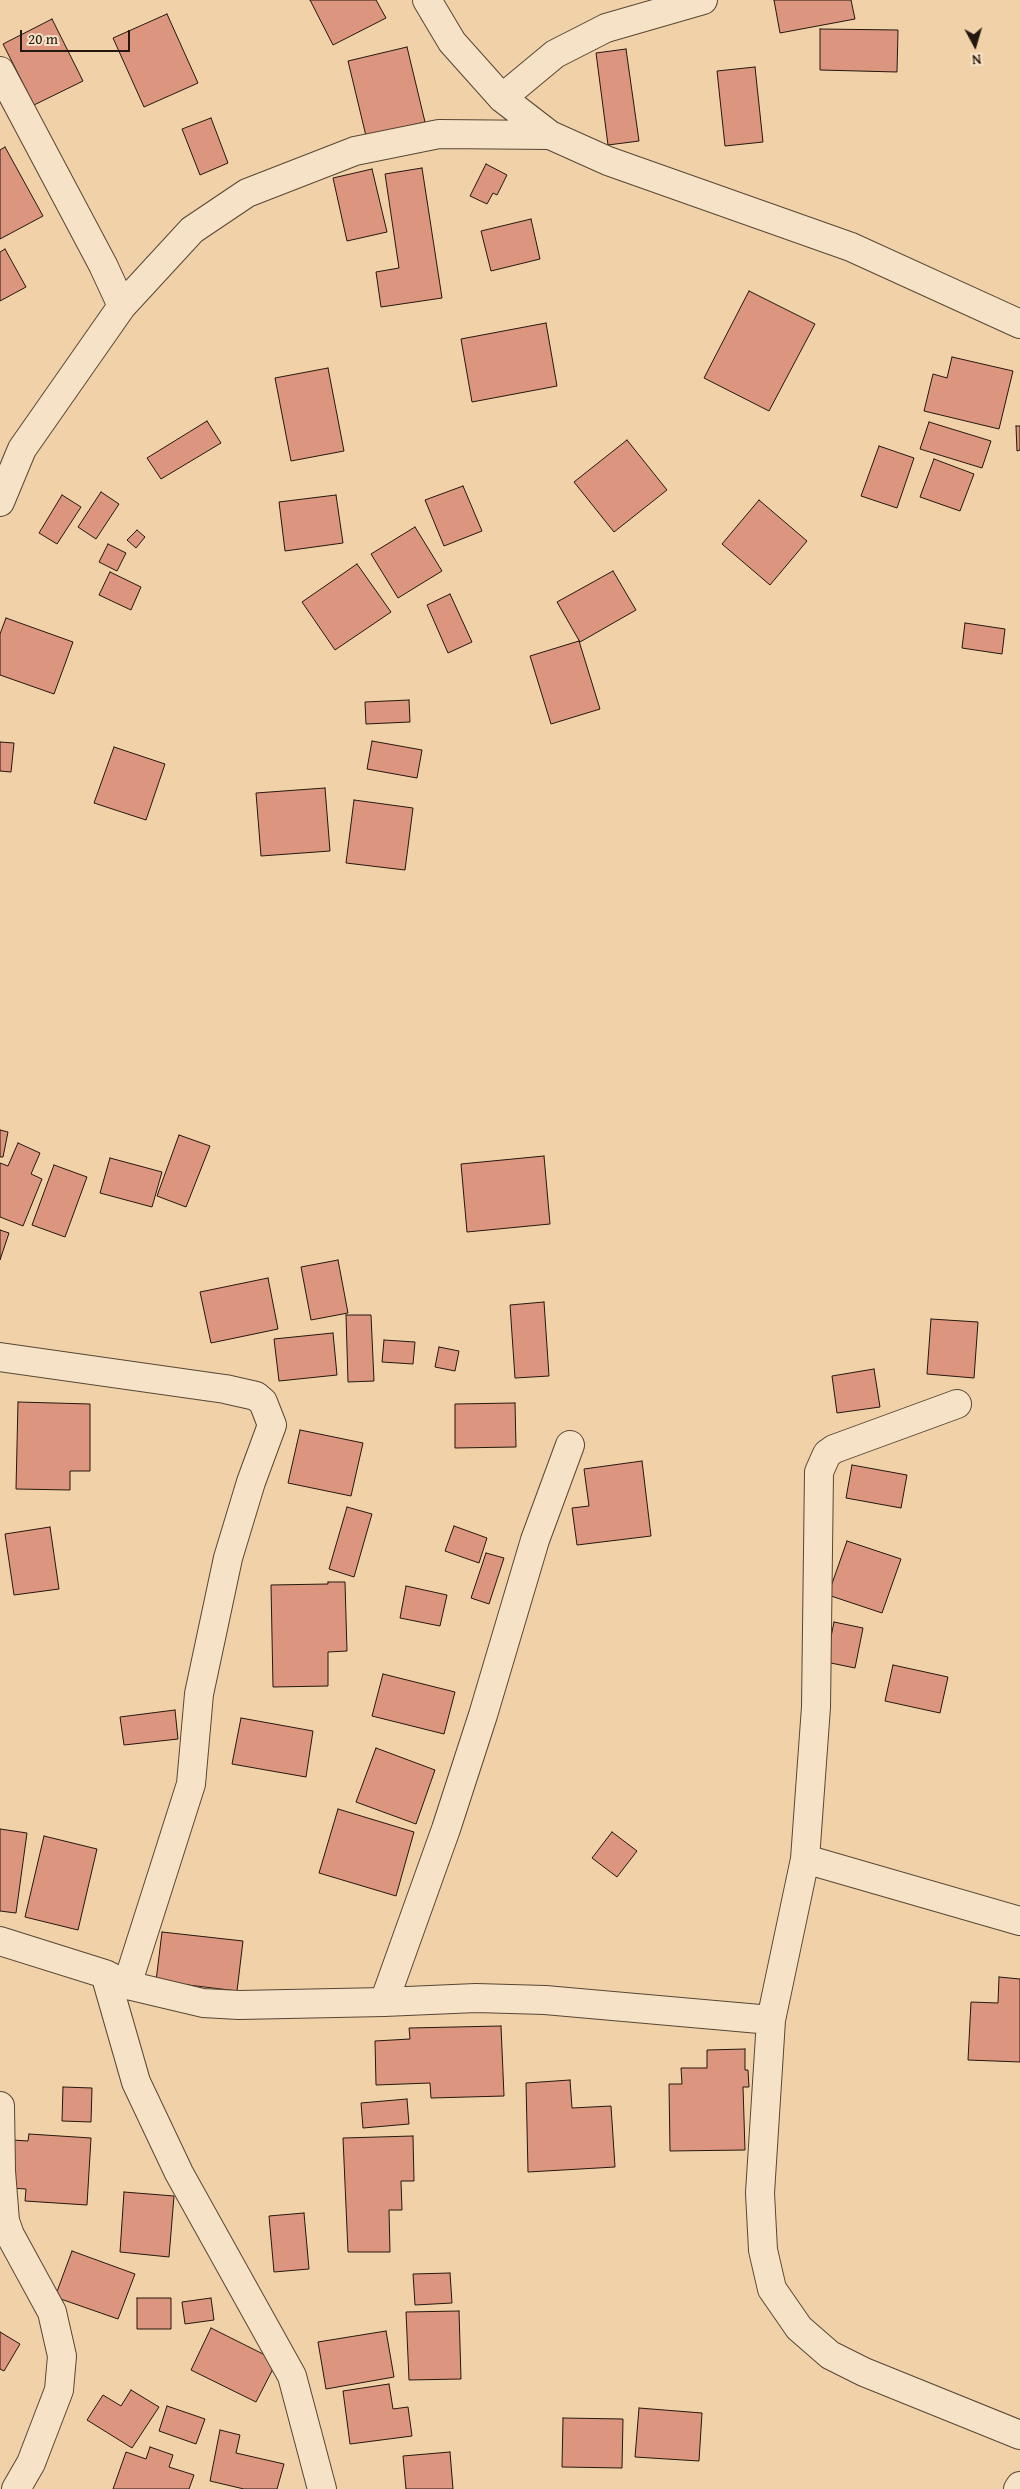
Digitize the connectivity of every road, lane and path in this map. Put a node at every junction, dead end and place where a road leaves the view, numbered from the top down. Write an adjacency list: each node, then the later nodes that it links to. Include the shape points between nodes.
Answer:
1 (427, 0): 4 (street, via 452,42)
2 (703, 0): 4 (street, via 606,28 555,54)
3 (0, 71): 6 (street)
4 (502, 98): 5 (street)
5 (550, 136): 6 (street, via 439,134 355,151 247,193 192,230); 7 (street, via 608,161 850,248)
6 (122, 306): 8 (street, via 22,449)
7 (1020, 324)
8 (0, 502)
9 (0, 1357): 15 (street, via 256,1396 263,1402 272,1425 228,1558 199,1694 191,1784)
10 (958, 1404): 12 (street, via 834,1448 821,1462 817,1483 816,1706)
11 (570, 1444): 16 (street, via 535,1540 446,1829)
12 (805, 1859): 13 (street); 17 (street)
13 (1020, 1921)
14 (0, 1941): 15 (street)
15 (116, 1979): 16 (street, via 221,2004); 22 (street, via 136,2082 179,2173 292,2376)
16 (384, 2002): 17 (street, via 476,1998 545,2000)
17 (771, 2020): 19 (street, via 760,2193 763,2250 772,2288 799,2328 830,2355)
18 (0, 2106): 21 (street, via 6,2221 10,2235 52,2312 62,2356 59,2390 32,2463)
19 (1020, 2435)
20 (1020, 2486): 23 (street)
21 (16, 2489)
22 (322, 2489)
23 (1018, 2489)

